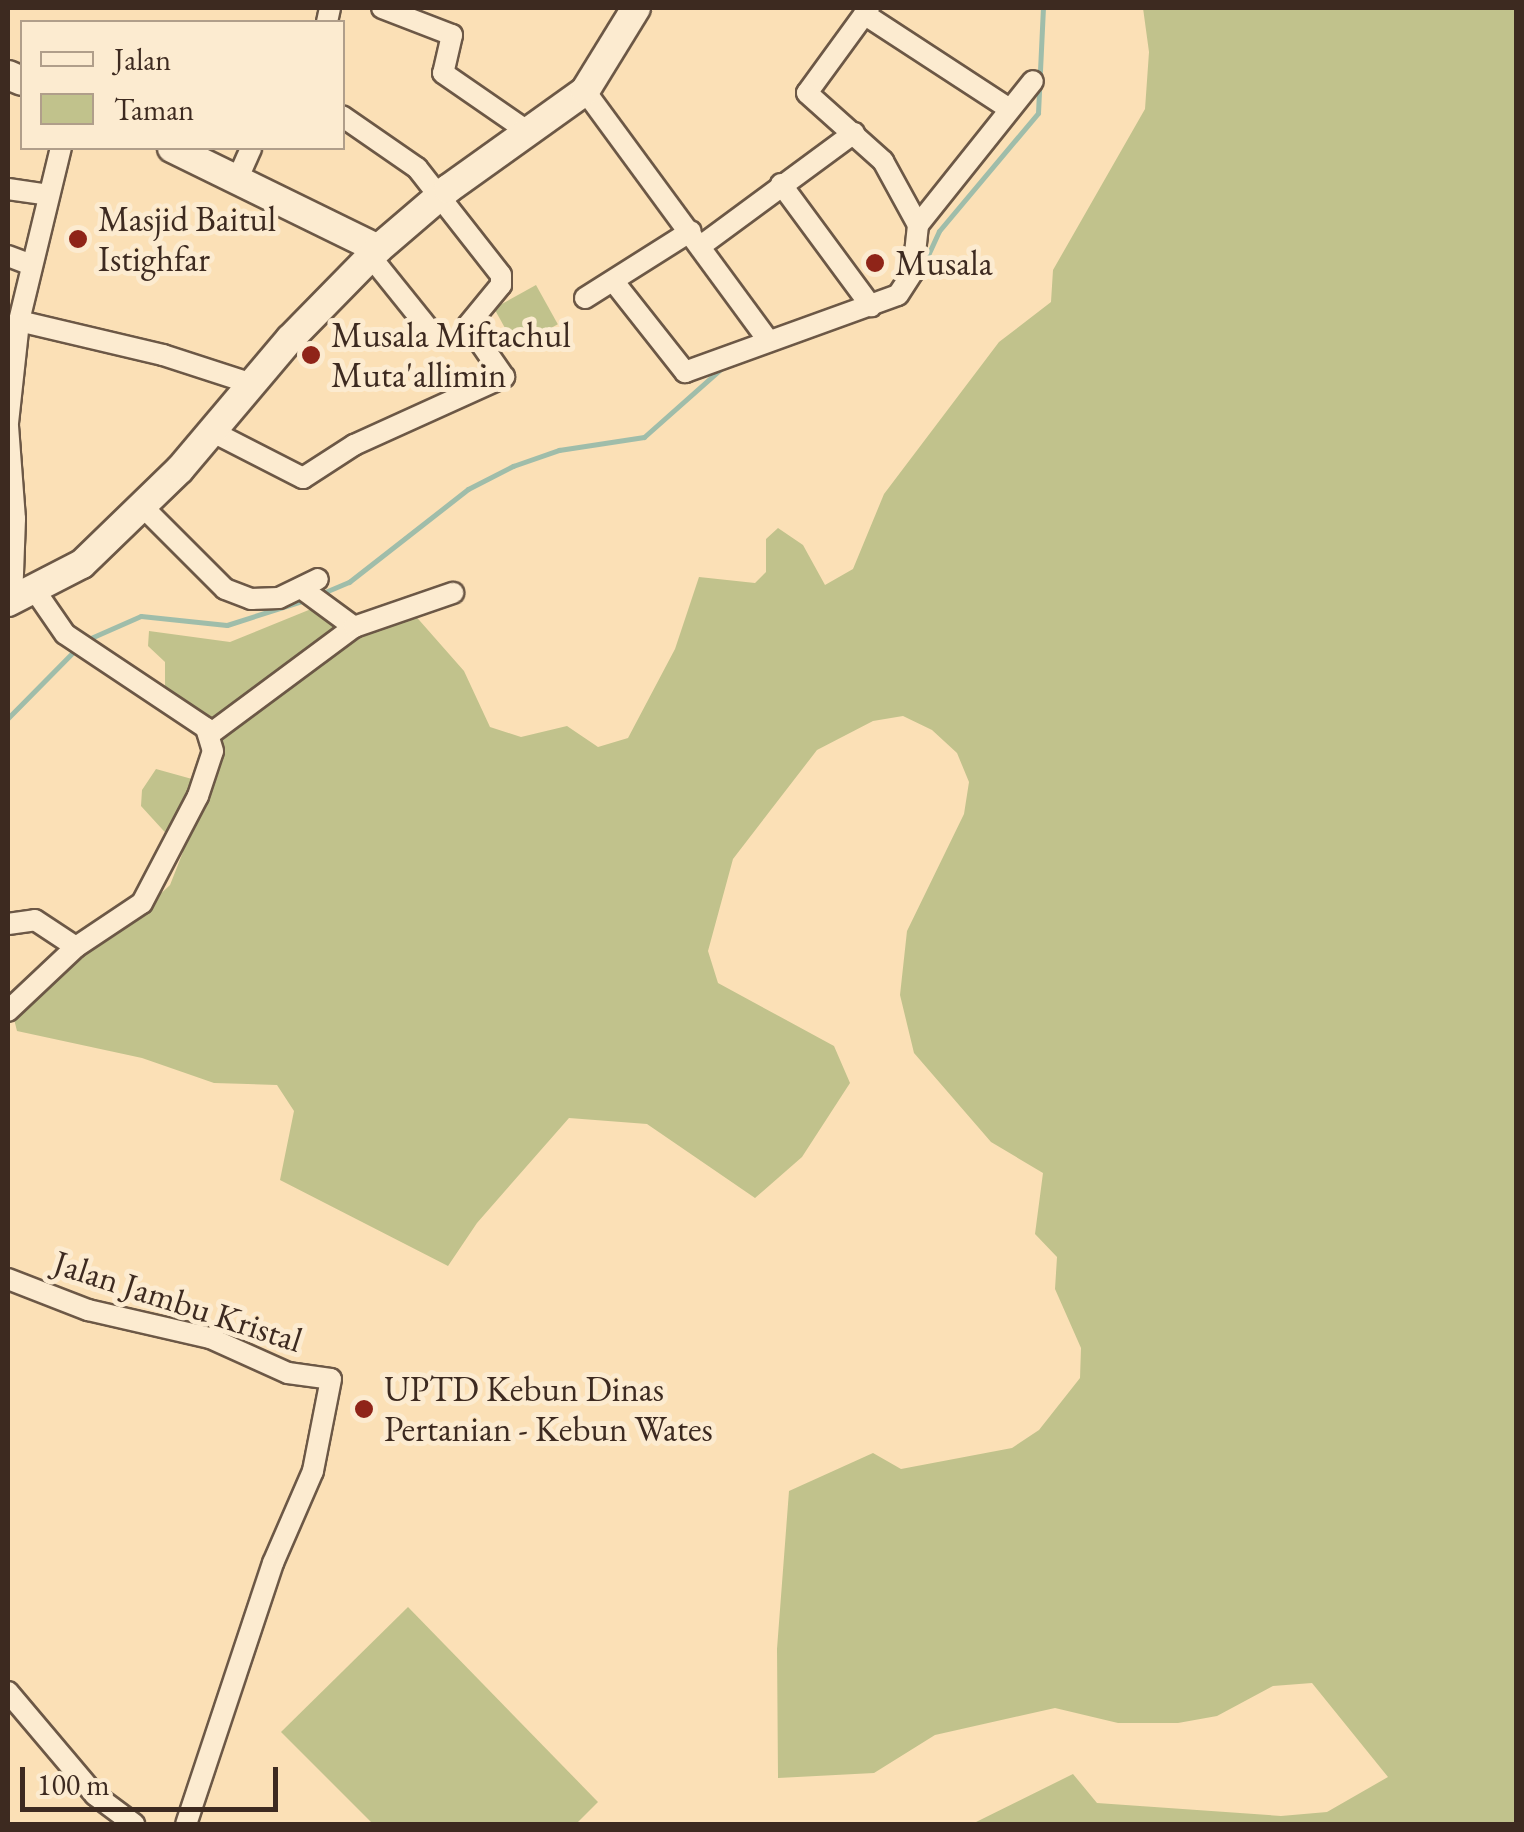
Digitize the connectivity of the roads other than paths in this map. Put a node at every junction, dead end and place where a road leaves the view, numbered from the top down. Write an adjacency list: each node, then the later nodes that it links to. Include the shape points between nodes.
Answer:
1 (382, 8): 9 (street, via 452,36 443,73)
2 (636, 8): 5 (street)
3 (867, 11): 6 (street); 8 (street, via 806,87)
4 (1033, 80): 6 (street)
5 (585, 91): 9 (street); 19 (street)
6 (1010, 109): 18 (street)
7 (345, 118): 17 (street, via 392,146)
8 (854, 133): 14 (street); 18 (street, via 883,161)
9 (530, 134): 17 (street)
10 (60, 150): 16 (street)
11 (176, 150): 13 (street)
12 (250, 150): 13 (street)
13 (237, 180): 20 (street)
14 (781, 184): 19 (street); 25 (street)
15 (8, 189): 16 (street)
16 (50, 195): 22 (street)
17 (440, 196): 20 (street); 31 (street, via 501,276 501,285 468,325 503,380 354,445 303,478)
18 (918, 225): 25 (street, via 906,287)
19 (697, 238): 23 (street); 28 (street)
20 (374, 253): 27 (street); 29 (street)
21 (8, 256): 22 (street)
22 (31, 264): 26 (street)
23 (614, 282): 24 (street); 28 (street, via 680,372)
24 (585, 298)
25 (870, 306): 28 (street)
26 (18, 321): 29 (street); 30 (street)
27 (433, 334)
28 (768, 339)
29 (252, 384): 31 (street)
30 (8, 424): 34 (street)
31 (213, 432): 32 (street)
32 (142, 506): 34 (street, via 82,564); 35 (street, via 220,586 260,600 312,591)
33 (453, 593): 35 (street)
34 (18, 597): 36 (street)
35 (354, 627): 36 (street)
36 (210, 734): 38 (street, via 208,773 157,881 124,918)
37 (8, 924): 38 (street, via 35,920)
38 (76, 948): 39 (street)
39 (8, 1012)
40 (8, 1279): 43 (street, Jalan Jambu Kristal, via 88,1310 210,1338 288,1373 330,1379 313,1471 273,1564)
41 (8, 1692): 42 (street, via 95,1794)
42 (134, 1824)
43 (186, 1824)

